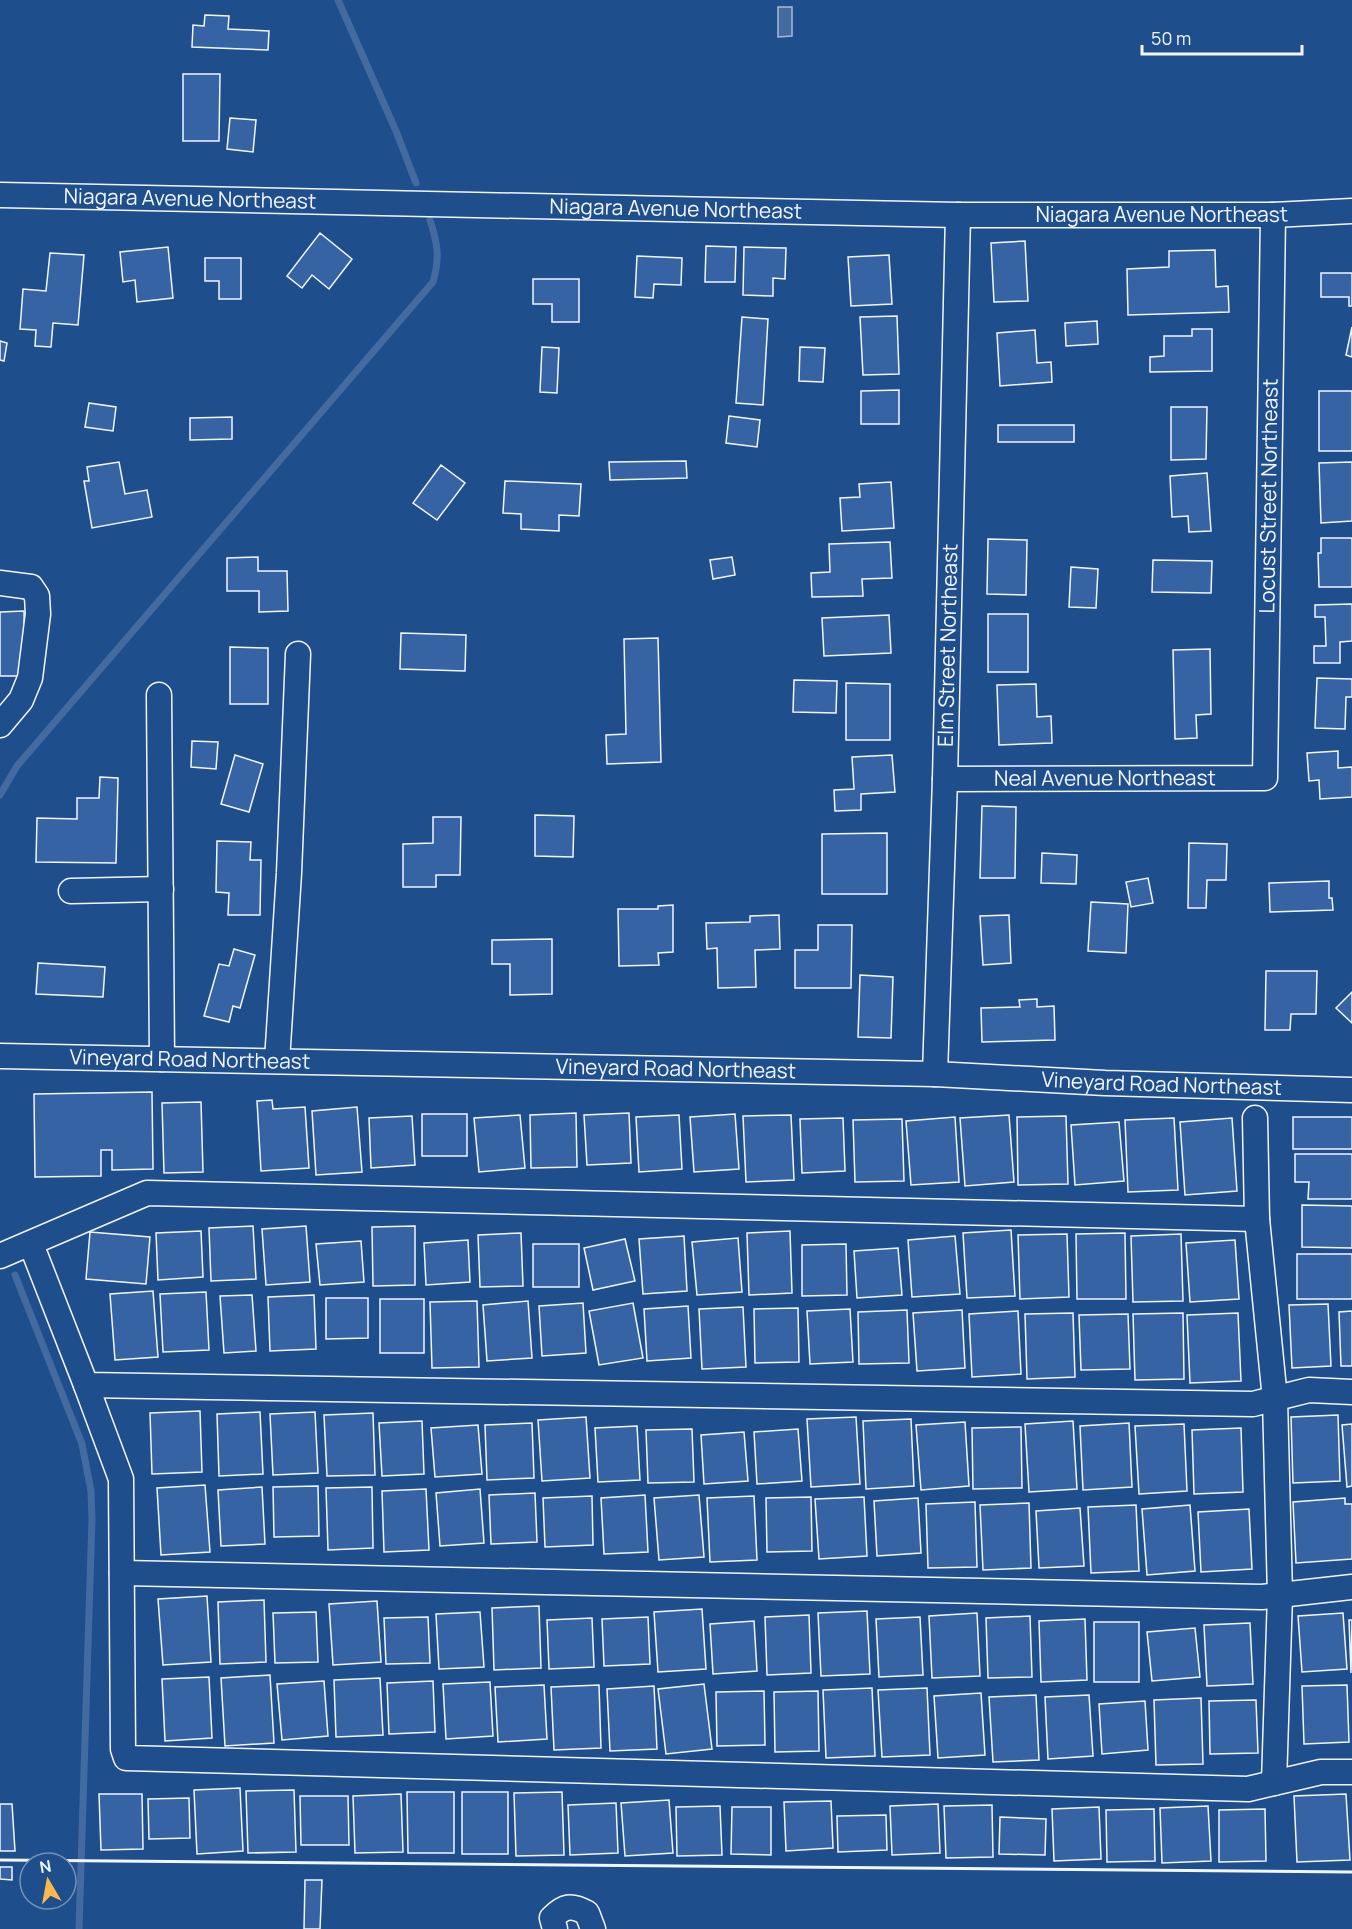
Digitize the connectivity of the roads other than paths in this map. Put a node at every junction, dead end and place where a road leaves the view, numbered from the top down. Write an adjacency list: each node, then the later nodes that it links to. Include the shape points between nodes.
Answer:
1 (0, 195): 3 (street, Niagara Avenue Northeast)
2 (1352, 211): 4 (street, Niagara Avenue Northeast)
3 (958, 215): 4 (street, Niagara Avenue Northeast); 10 (street, Elm Street Northeast)
4 (1273, 215): 9 (street, Locust Street Northeast)
5 (0, 584): 8 (street, via 31,587 37,596 38,614 30,678 21,700)
6 (298, 654): 15 (street)
7 (159, 695): 11 (street)
8 (0, 725)
9 (1265, 778): 10 (street, Neal Avenue Northeast)
10 (945, 779): 16 (street, Elm Street Northeast)
11 (161, 889): 12 (street); 14 (street)
12 (71, 891)
13 (0, 1056): 14 (street, Vineyard Road Northeast)
14 (162, 1059): 15 (street, Vineyard Road Northeast)
15 (277, 1061): 16 (street, Vineyard Road Northeast)
16 (934, 1074): 17 (street, Vineyard Road Northeast)
17 (1352, 1090)
18 (1255, 1118): 19 (street)
19 (1257, 1219): 20 (street, via 147,1193); 24 (street)
20 (31, 1244): 21 (street); 22 (street)
21 (0, 1257)
22 (86, 1385): 24 (street, via 1253,1404); 25 (street, via 121,1479)
23 (1352, 1392): 24 (street, via 1309,1390)
24 (1275, 1399): 27 (street)
25 (122, 1573): 27 (street); 29 (street, via 126,1758 1248,1789)
26 (1352, 1587): 27 (street)
27 (1280, 1595): 29 (street)
28 (1352, 1772): 29 (street, via 1321,1772)
29 (1274, 1783)
30 (555, 1929): 31 (street, via 552,1918 556,1913 577,1907 587,1913)
31 (593, 1929)

